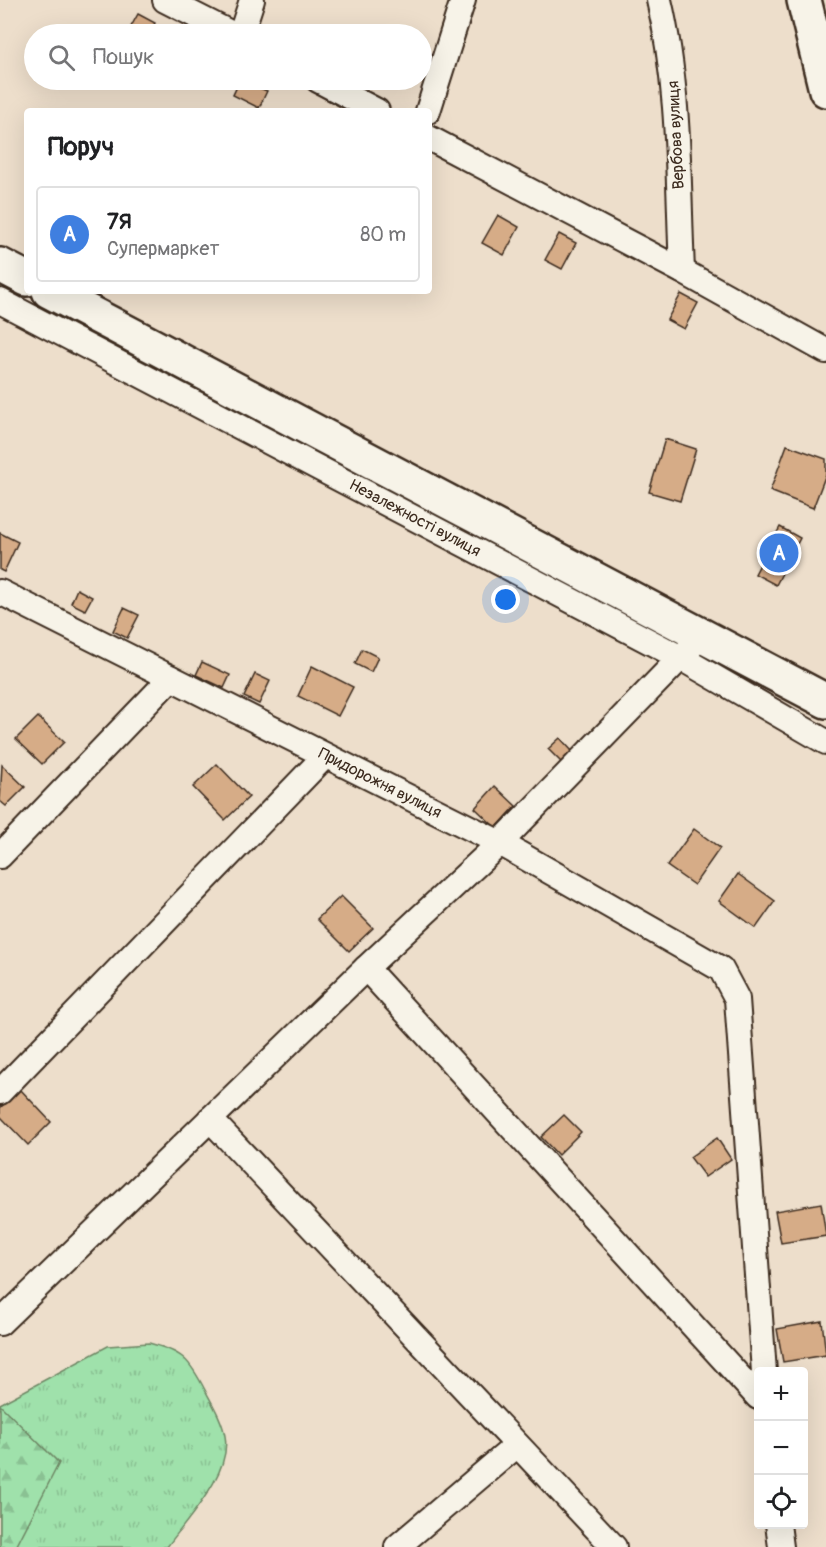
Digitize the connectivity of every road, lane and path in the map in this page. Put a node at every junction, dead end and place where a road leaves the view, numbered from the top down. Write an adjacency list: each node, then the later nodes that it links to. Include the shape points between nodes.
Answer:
1 (165, 0): 6 (street)
2 (252, 0): 7 (street)
3 (463, 0): 11 (street)
4 (659, 0): 14 (street, Вербова вулиця, via 673,72)
5 (804, 0): 9 (main road)
6 (212, 24)
7 (244, 24)
8 (337, 90): 10 (street)
9 (826, 90)
10 (371, 108)
11 (429, 108)
12 (432, 140): 14 (street)
13 (0, 265): 15 (main road)
14 (682, 271): 18 (street)
15 (24, 277)
16 (54, 294): 20 (main road)
17 (0, 301): 20 (street, Незалежності вулиця)
18 (826, 351)
19 (0, 592): 21 (street, Придорожня вулиця)
20 (692, 647): 22 (main road); 23 (street, Незалежності вулиця); 25 (street)
21 (171, 678): 24 (street, Придорожня вулиця); 26 (street)
22 (826, 701)
23 (826, 742)
24 (326, 756): 25 (street, Придорожня вулиця); 28 (street)
25 (500, 843): 27 (street); 31 (street, Придорожня вулиця, via 721,969 737,999)
26 (0, 856)
27 (366, 968): 29 (street); 32 (street)
28 (0, 1092)
29 (210, 1119): 30 (street); 33 (street)
30 (0, 1323)
31 (764, 1367)
32 (754, 1392)
33 (517, 1445): 35 (street); 36 (street)
34 (779, 1529): 37 (street)
35 (397, 1547)
36 (614, 1547)
37 (781, 1547)

